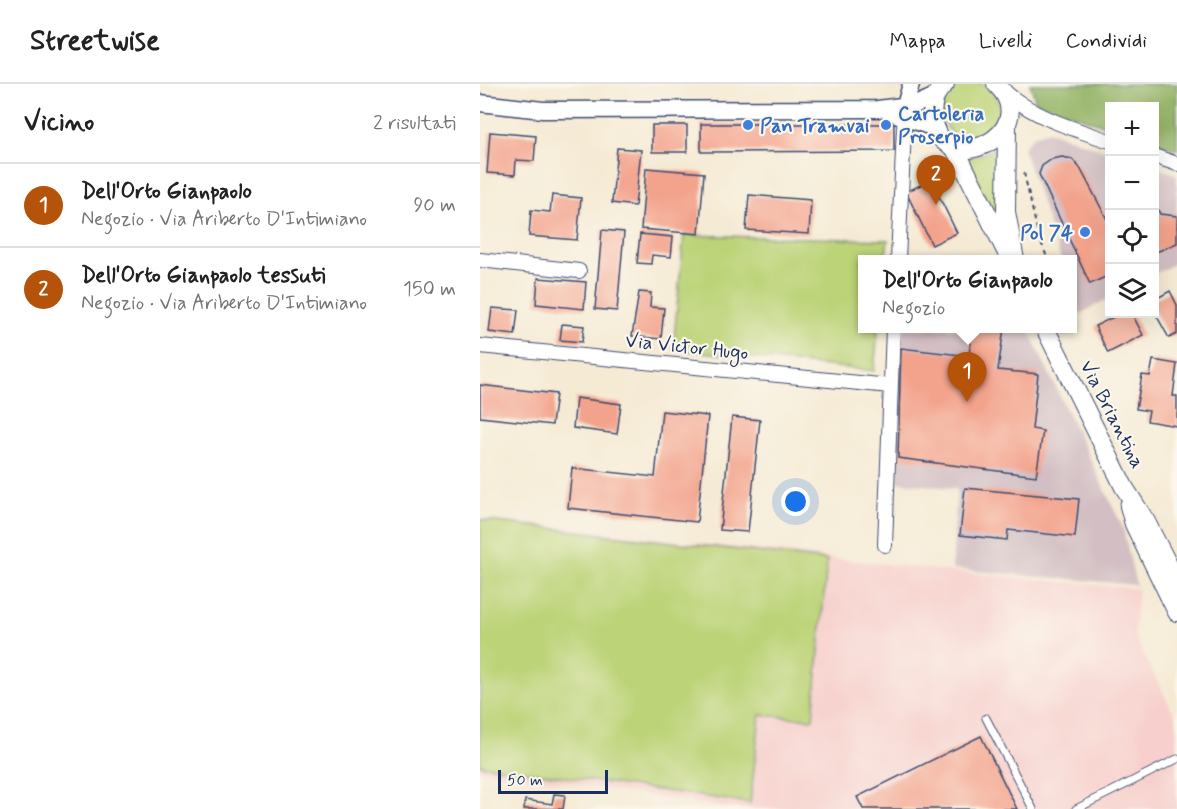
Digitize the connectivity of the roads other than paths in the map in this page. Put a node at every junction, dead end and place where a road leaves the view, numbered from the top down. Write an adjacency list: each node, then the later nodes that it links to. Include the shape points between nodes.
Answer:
1 (911, 84): 5 (street)
2 (936, 90): 5 (street); 6 (main road)
3 (1005, 95): 7 (street, via 1043,118); 8 (main road, via 998,137 972,150); 14 (main road, via 1006,212)
4 (480, 103): 5 (street, via 543,110)
5 (904, 110): 6 (street); 9 (street)
6 (930, 126): 8 (main road); 9 (street, via 911,133)
7 (1105, 139)
8 (953, 146): 13 (main road)
9 (904, 151): 12 (street)
10 (1159, 157): 11 (street)
11 (1177, 164)
12 (898, 255)
13 (1008, 255)
14 (1014, 255)
15 (480, 260): 16 (street)
16 (579, 271)
17 (893, 333): 20 (street)
18 (1047, 333): 21 (main road, Via Briantina)
19 (480, 346): 20 (street, Via Victor Hugo)
20 (890, 386): 22 (street)
21 (1124, 487): 23 (main road, Via Briantina); 24 (main road, Via Briantina, via 1134,524)
22 (885, 545)
23 (1177, 582)
24 (1177, 612)
25 (986, 718): 27 (lane)
26 (1177, 759): 28 (lane)
27 (1033, 809)
28 (1076, 809)

